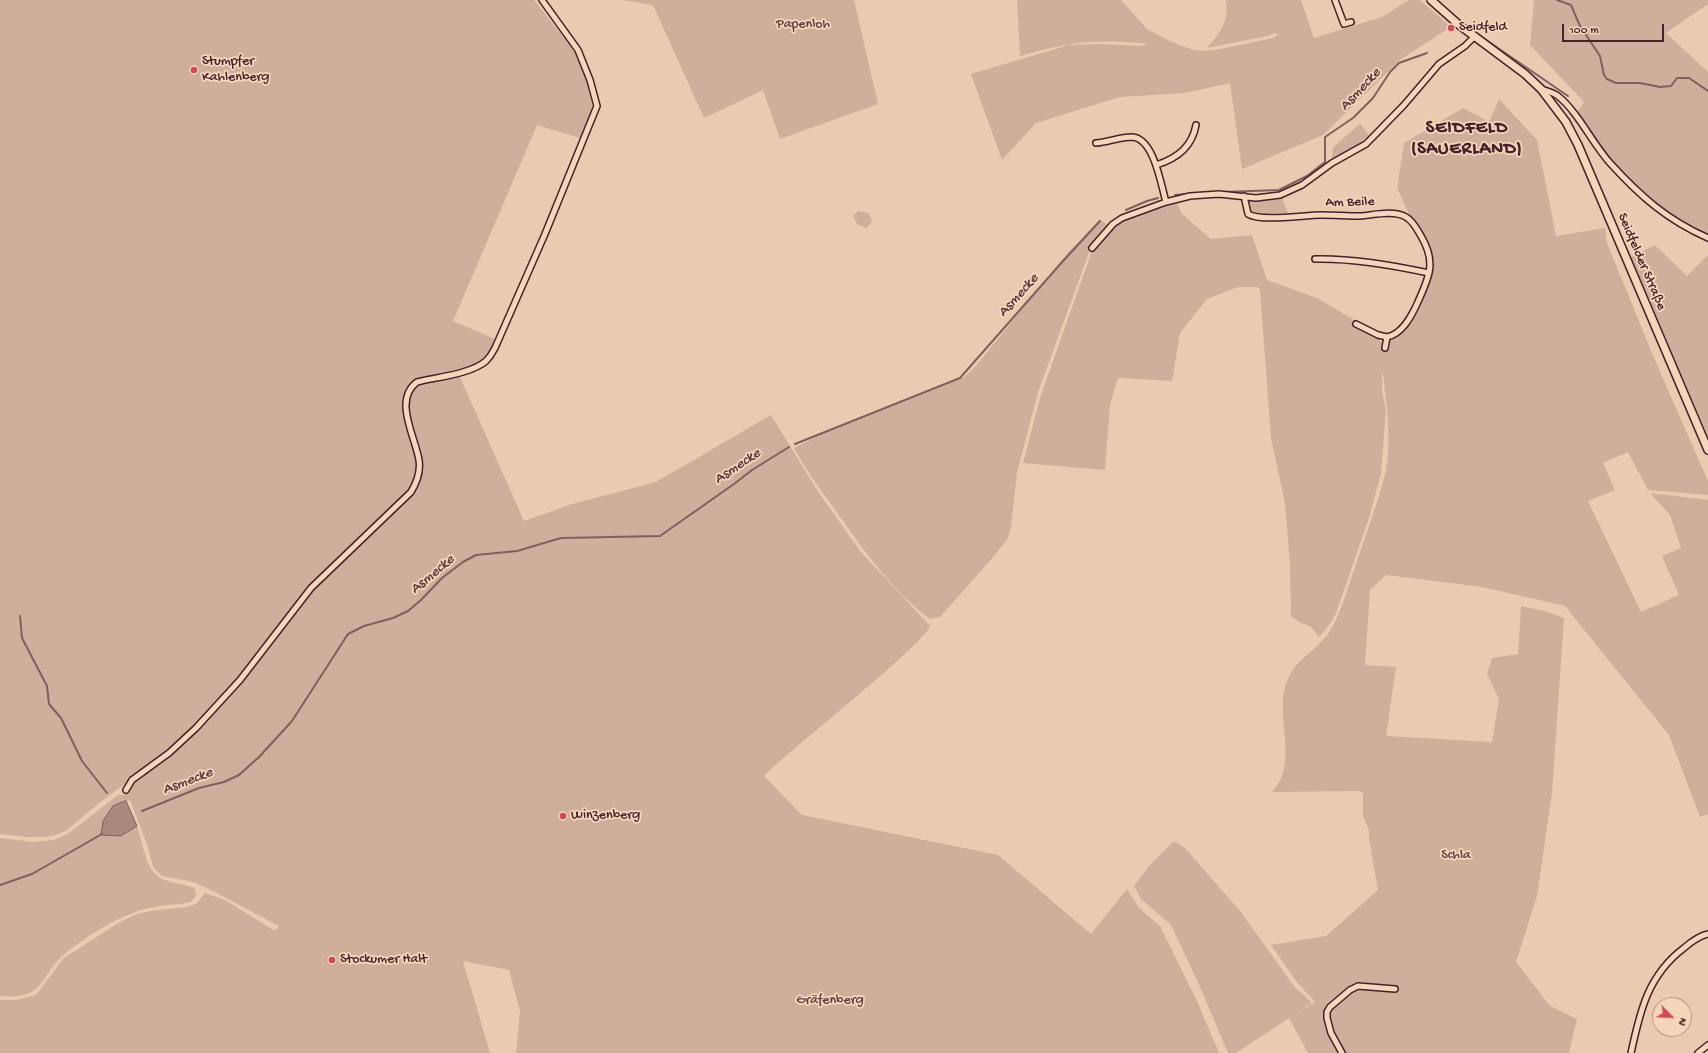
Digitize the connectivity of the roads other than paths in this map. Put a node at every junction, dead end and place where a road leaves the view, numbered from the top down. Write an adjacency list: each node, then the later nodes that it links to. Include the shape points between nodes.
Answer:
1 (542, 0): 20 (street, via 578,50 597,106 499,341 491,355 479,366 417,382 409,390 407,414 419,460 419,476 411,492 311,588 240,680 196,728 169,753 132,780)
2 (1334, 0): 4 (street, via 1344,24)
3 (1431, 0): 5 (main road, Seidfelder Straße)
4 (1351, 22)
5 (1474, 37): 6 (main road, Seidfelder Straße, via 1525,74); 10 (street, via 1439,64 1366,144 1332,163 1302,185 1280,195 1256,198)
6 (1541, 90): 12 (street, Seidfelder Straße, via 1558,96 1610,162 1651,204 1671,219); 19 (main road, Seidfelder Straße, via 1572,132)
7 (1196, 125): 9 (street, via 1189,144 1178,156)
8 (1096, 143): 9 (street, via 1138,138 1148,147)
9 (1156, 165): 11 (street)
10 (1244, 196): 11 (street, via 1190,196); 15 (street, Am Beile, via 1248,214 1253,217 1397,214 1405,216 1413,223 1429,252)
11 (1166, 202): 13 (street, via 1122,218 1113,224)
12 (1708, 238)
13 (1092, 248)
14 (1316, 259): 15 (street, via 1336,258)
15 (1429, 273): 17 (street, Am Beile, via 1411,316 1396,333)
16 (1356, 324): 17 (street, via 1378,335)
17 (1387, 336): 18 (street)
18 (1385, 348)
19 (1708, 450)
20 (126, 790)
21 (1708, 934): 25 (street, via 1678,952 1656,978 1639,1015)
22 (1395, 989): 24 (street, via 1358,986 1330,1007 1327,1018 1331,1033)
23 (1708, 1045): 26 (street)
24 (1342, 1053)
25 (1631, 1053)
26 (1698, 1053)

